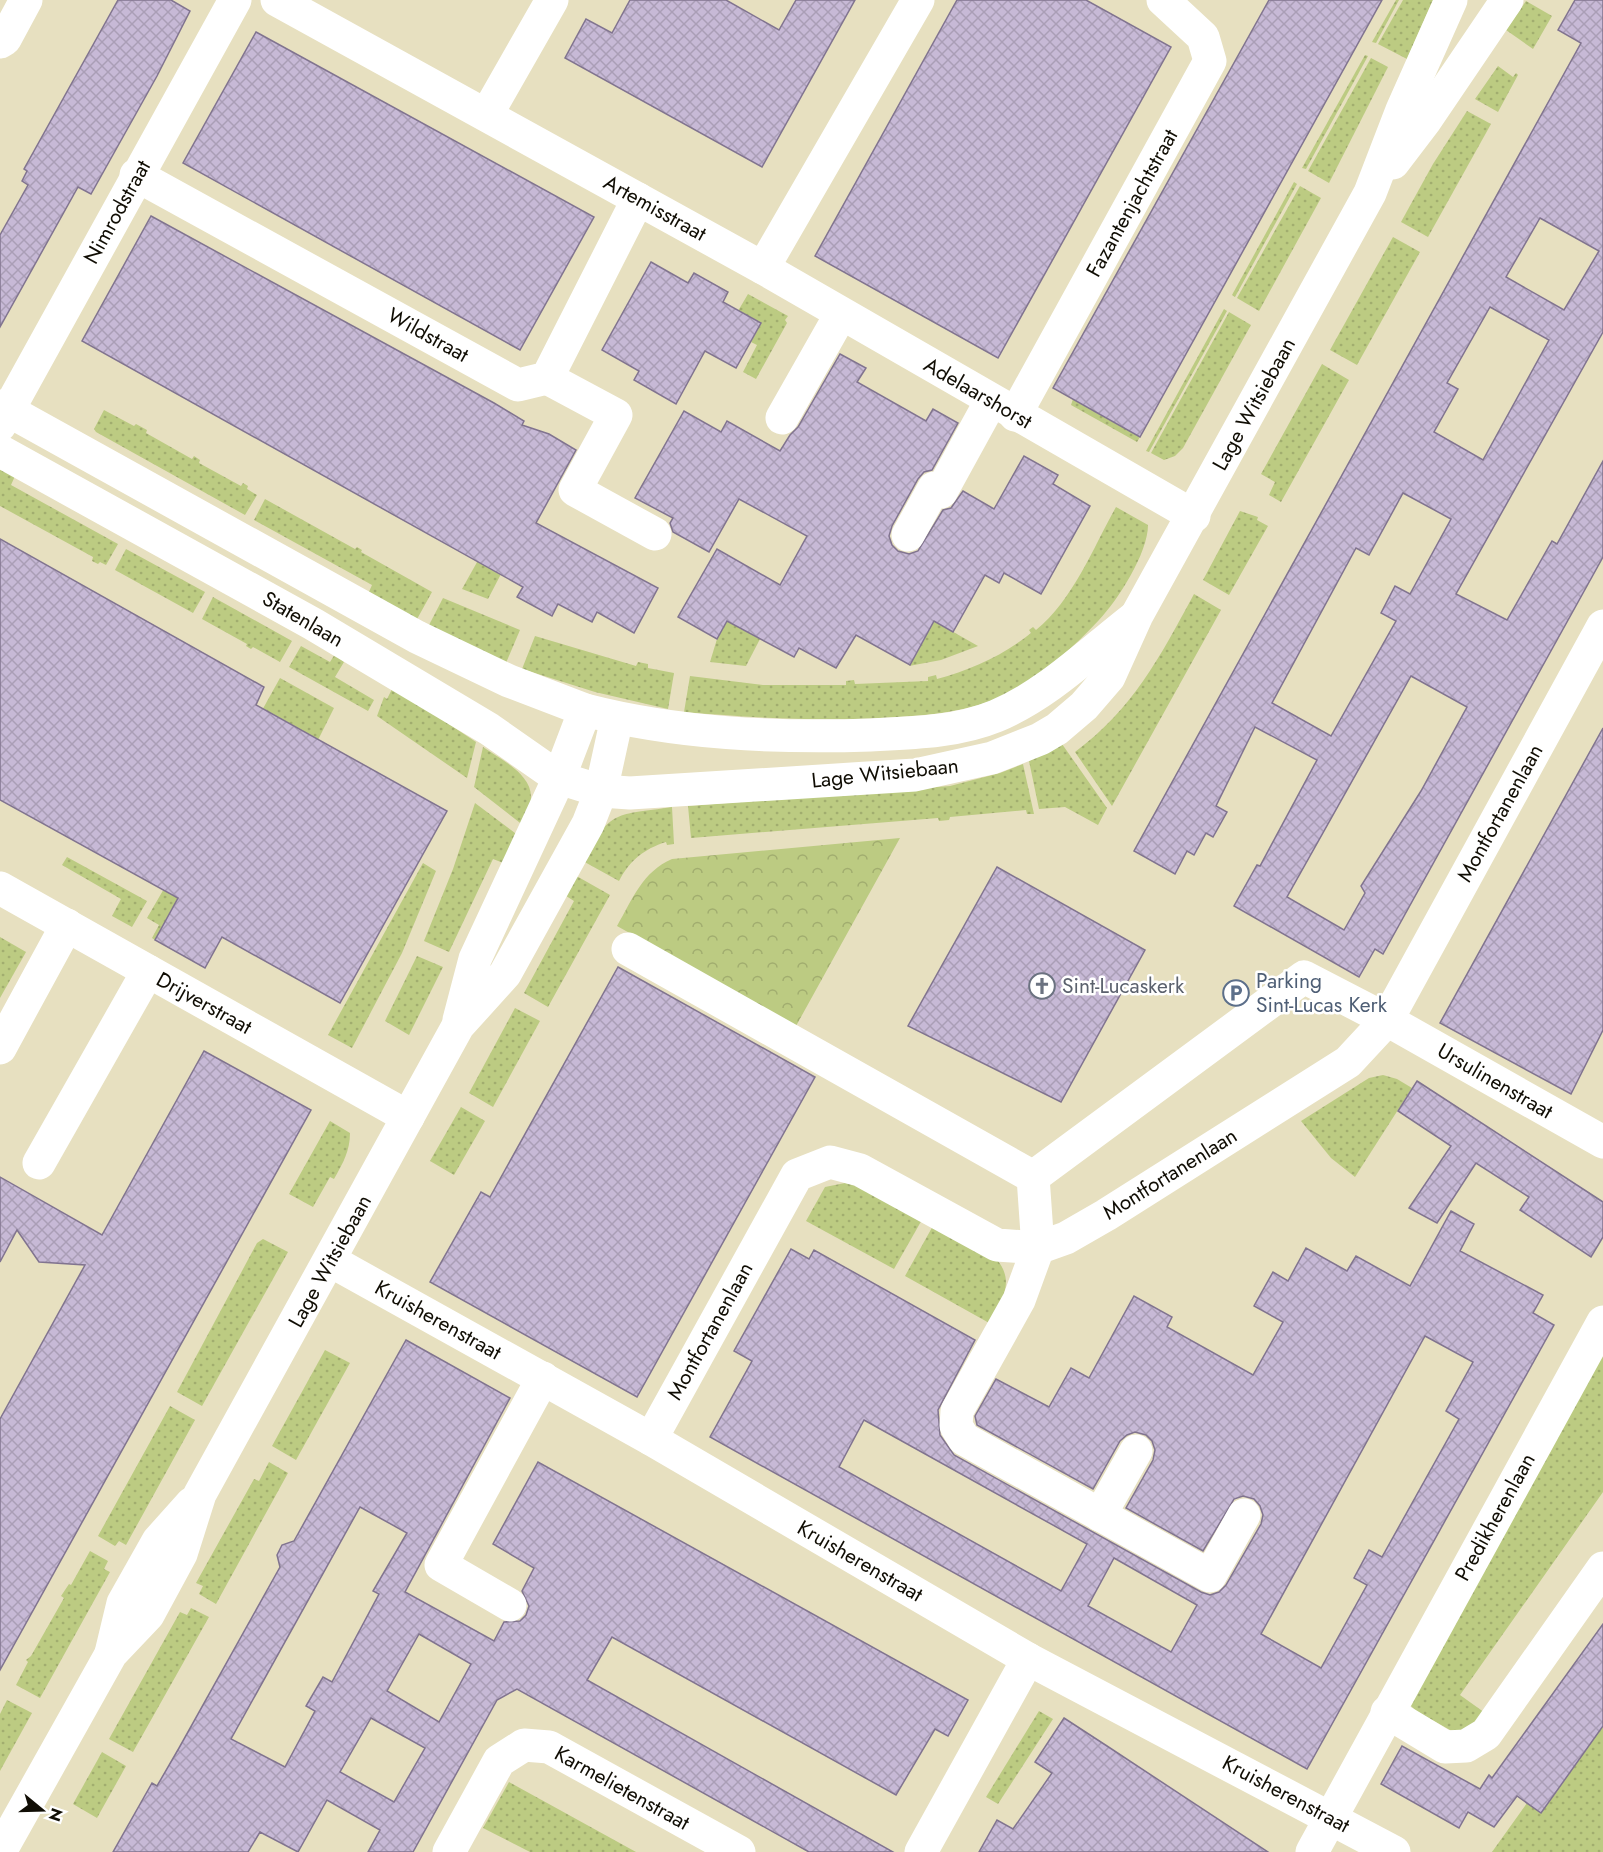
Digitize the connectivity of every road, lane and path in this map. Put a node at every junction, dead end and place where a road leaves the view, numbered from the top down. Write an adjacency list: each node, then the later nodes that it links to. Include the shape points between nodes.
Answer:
1 (26, 0): 9 (street)
2 (235, 0): 11 (street, Nimrodstraat)
3 (277, 0): 10 (street, Artemisstraat)
4 (552, 0): 10 (street)
5 (918, 0): 14 (street)
6 (1163, 0): 17 (street, Fazantenjachtstraat, via 1203,37 1210,61)
7 (1451, 0): 12 (street, Lage Witsiebaan)
8 (1507, 0): 12 (street, Lage Witsiebaan, via 1425,121)
9 (0, 42)
10 (487, 114): 13 (street, Artemisstraat)
11 (136, 175): 16 (street, Wildstraat, via 518,385); 18 (street, Nimrodstraat)
12 (1370, 193): 21 (street, Lage Witsiebaan)
13 (638, 199): 14 (street, Artemisstraat); 16 (street)
14 (763, 268): 15 (street, Adelaarshorst)
15 (841, 314): 17 (street, Adelaarshorst); 19 (street)
16 (547, 378): 22 (street, via 616,415 575,490)
17 (1003, 408): 21 (street, Adelaarshorst); 23 (street, Fazantenjachtstraat, via 941,492 934,488)
18 (3, 414): 26 (street, Statenlaan, via 417,637 509,681)
19 (782, 418)
20 (0, 451): 28 (street, Statenlaan, via 313,624 489,729)
21 (1194, 516): 24 (street, Lage Witsiebaan)
22 (655, 534)
23 (908, 535)
24 (1137, 615): 27 (street, Lage Witsiebaan, via 1027,700 996,716 963,726 918,733 760,736); 29 (street, Lage Witsiebaan, via 1108,677 1084,706 1040,739 992,758 915,775 630,793)
25 (1603, 626): 34 (street, Montfortanenlaan)
26 (585, 710): 27 (street, Lage Witsiebaan); 28 (street, Lage Witsiebaan)
27 (617, 718): 29 (street, Lage Witsiebaan)
28 (559, 778): 29 (street, Statenlaan); 35 (street, Lage Witsiebaan, via 475,959)
29 (601, 791): 35 (street, Lage Witsiebaan, via 588,824 505,974)
30 (0, 888): 31 (street, Drijverstraat)
31 (67, 925): 33 (street, Drijverstraat); 36 (street)
32 (628, 949): 40 (street)
33 (148, 971): 37 (street, Drijverstraat); 39 (street)
34 (1387, 1020): 38 (street, Ursulinenstraat); 40 (street, Ursulinenstraat, via 1304,977); 41 (street, Montfortanenlaan, via 1348,1062 1106,1215 1066,1238)
35 (458, 1026): 37 (street, Lage Witsiebaan)
36 (0, 1048)
37 (408, 1117): 42 (street, Lage Witsiebaan)
38 (1603, 1142)
39 (39, 1163)
40 (1033, 1177): 41 (street)
41 (1038, 1248): 45 (street, Montfortanenlaan, via 997,1245 860,1170 830,1162 797,1175); 47 (street, via 1019,1300 957,1411 956,1426 964,1439)
42 (331, 1261): 44 (street, Kruisherenstraat); 54 (street, Lage Witsiebaan, via 200,1494 181,1554 148,1615 111,1654)
43 (1603, 1322): 52 (street, Predikherenlaan)
44 (543, 1378): 45 (street, Kruisherenstraat); 50 (street, via 441,1565)
45 (651, 1439): 51 (street, Kruisherenstraat)
46 (1136, 1451): 47 (street)
47 (1100, 1515): 48 (street, via 1210,1576)
48 (1244, 1515)
49 (1603, 1568): 52 (street, via 1486,1734 1466,1746 1445,1747)
50 (510, 1605)
51 (1028, 1659): 53 (street, Kruisherenstraat); 57 (street)
52 (1387, 1712): 53 (street, Predikherenlaan)
53 (1331, 1817): 58 (street, Predikherenlaan); 59 (street, Kruisherenstraat)
54 (8, 1849)
55 (449, 1852): 56 (street, Karmelietenstraat, via 500,1761 524,1745 549,1747)
56 (739, 1852)
57 (921, 1852)
58 (1312, 1852)
59 (1394, 1852)

